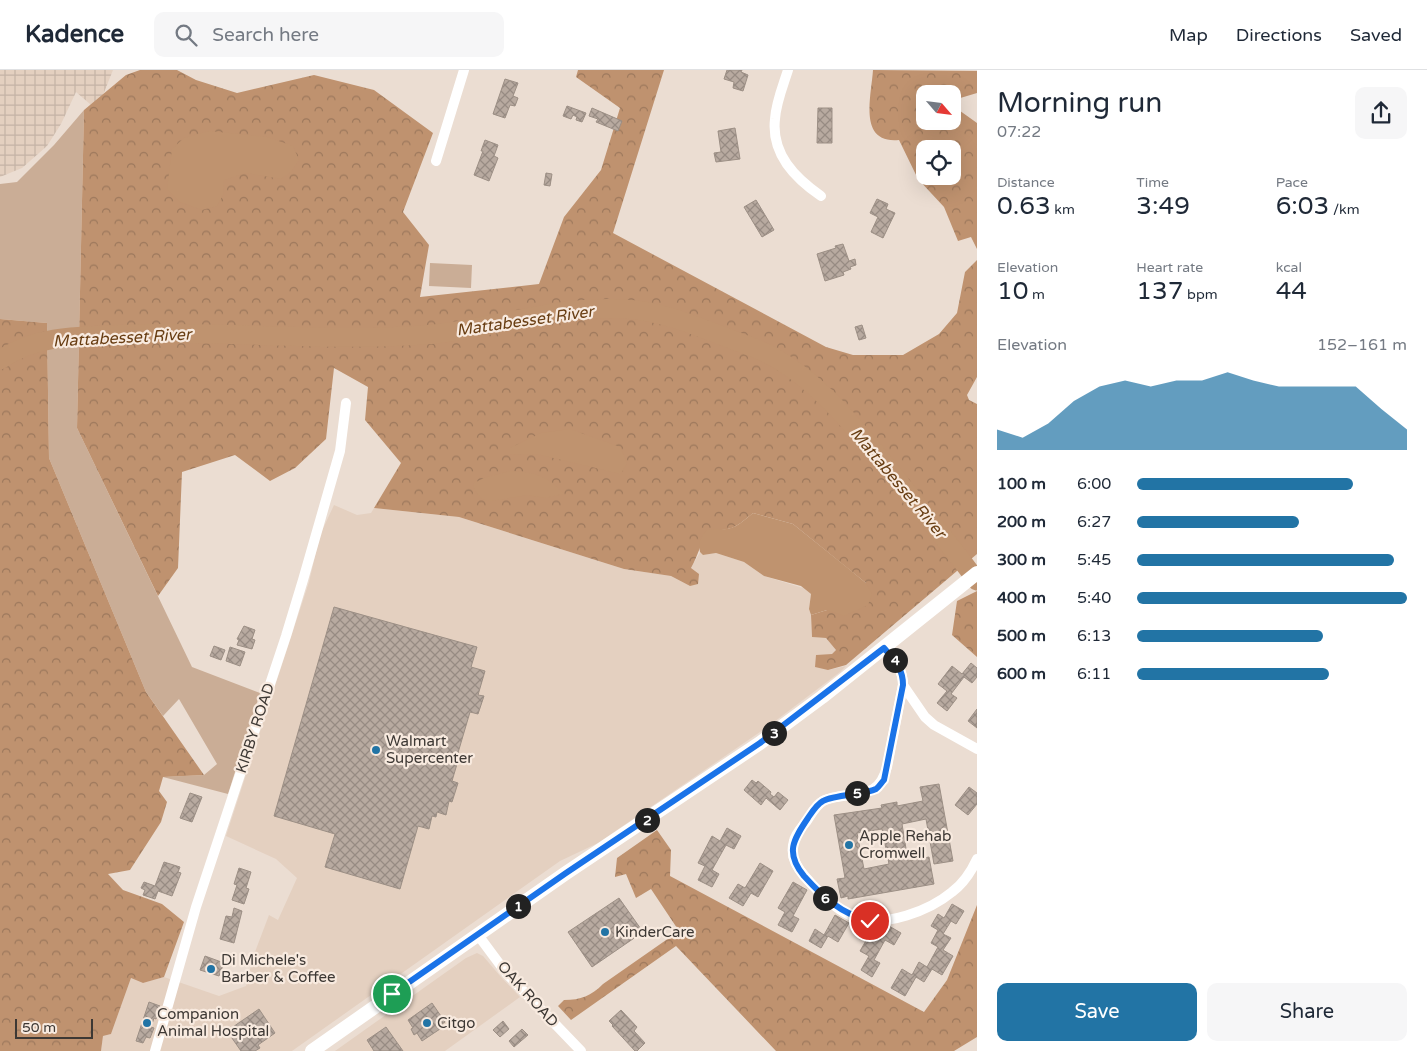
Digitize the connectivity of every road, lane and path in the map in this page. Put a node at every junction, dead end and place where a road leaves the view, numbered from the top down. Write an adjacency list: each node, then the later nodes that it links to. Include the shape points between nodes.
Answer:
1 (464, 70): 3 (street)
2 (788, 70): 4 (street, via 777,105 775,136 787,166)
3 (436, 161)
4 (821, 196)
5 (346, 403): 12 (street, KIRBY ROAD, via 340,451 292,617 196,907)
6 (977, 573): 7 (main road)
7 (884, 648): 8 (street, via 898,664); 11 (main road, via 760,743)
8 (903, 685): 9 (street, via 934,725); 10 (street, via 884,780 876,789 824,800 817,806 794,839 796,866 821,895 842,911 870,921 915,913 944,898 962,884)
9 (977, 749)
10 (977, 859)
11 (478, 935): 13 (main road); 14 (street, OAK ROAD, via 507,974)
12 (155, 1051)
13 (312, 1051)
14 (581, 1051)

